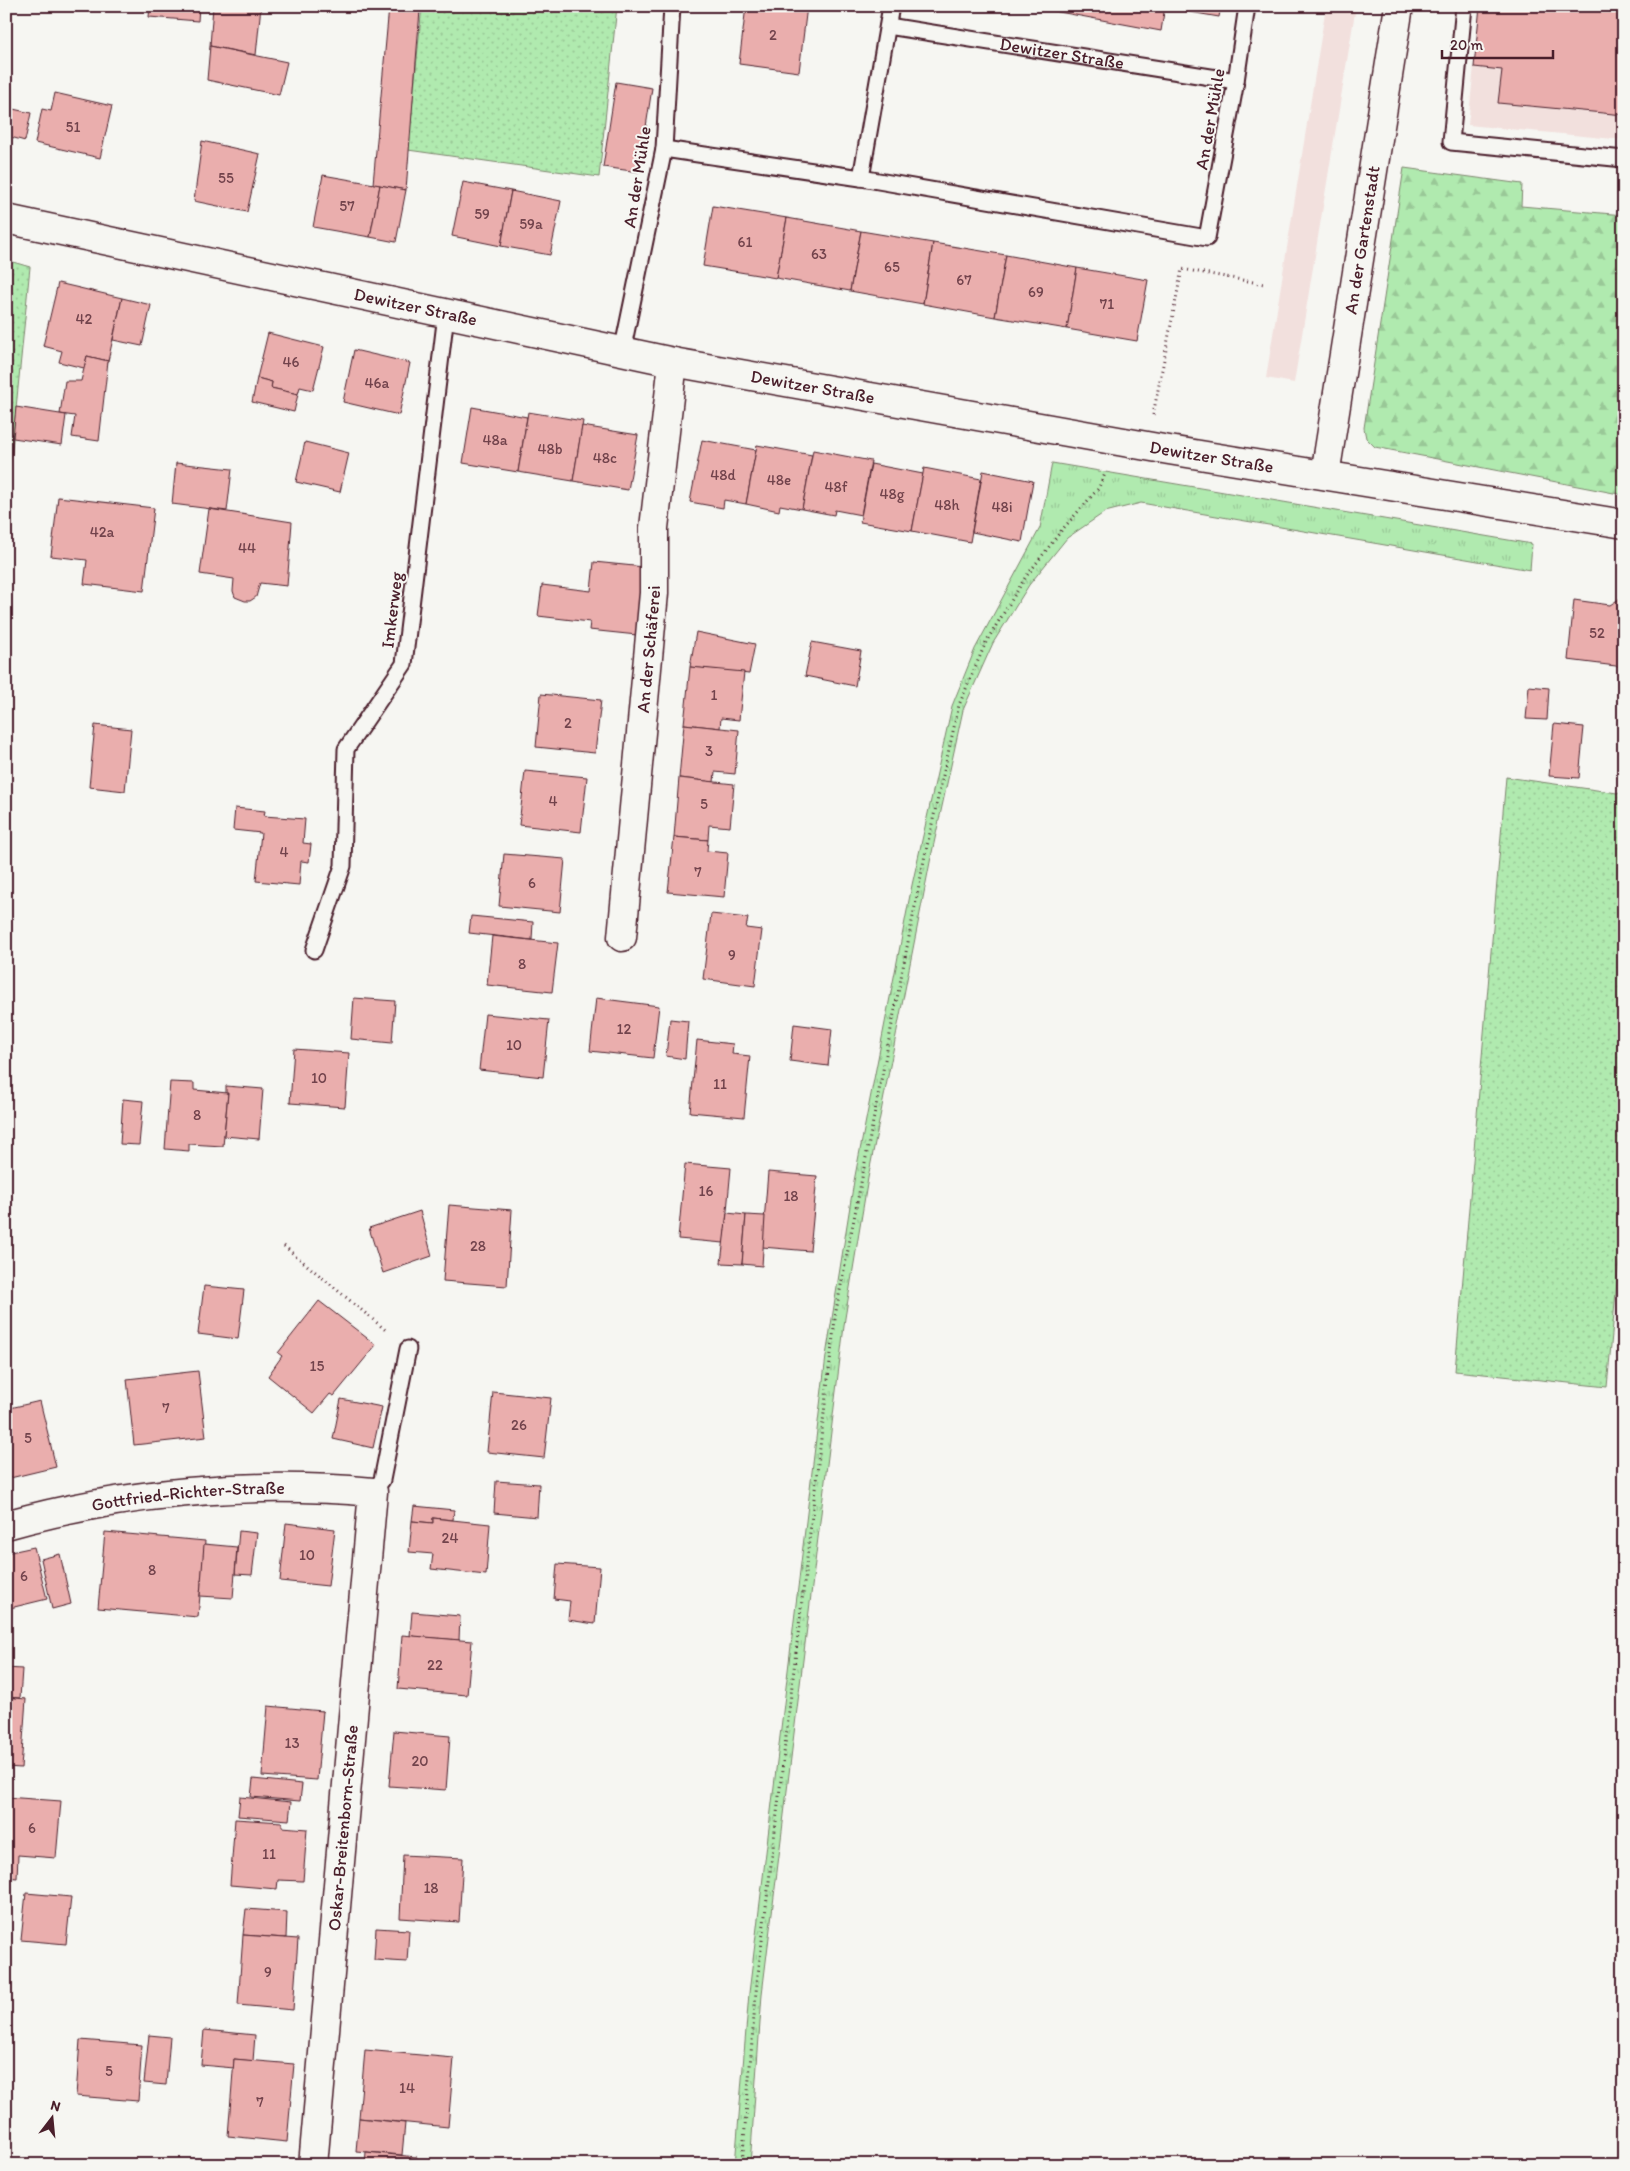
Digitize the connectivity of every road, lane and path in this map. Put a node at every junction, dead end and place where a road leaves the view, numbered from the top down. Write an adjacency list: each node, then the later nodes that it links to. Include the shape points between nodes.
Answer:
1 (672, 6): 8 (lane, An der Mühle)
2 (892, 6): 6 (lane)
3 (1248, 6): 7 (lane, An der Mühle)
4 (1399, 6): 18 (street, An der Gartenstadt)
5 (1464, 6): 9 (lane, via 1451,142)
6 (888, 26): 7 (lane, Dewitzer Straße); 10 (lane)
7 (1236, 81): 10 (lane, An der Mühle, via 1207,238)
8 (664, 149): 10 (lane); 14 (lane, An der Mühle)
9 (1624, 158)
10 (861, 178)
11 (6, 219): 13 (street, Dewitzer Straße)
12 (1264, 284): 16 (path, via 1182,269)
13 (446, 314): 14 (street, Dewitzer Straße); 21 (lane, Imkerweg, via 404,664 346,749 343,866)
14 (622, 352): 15 (street, Dewitzer Straße)
15 (673, 362): 17 (street, Dewitzer Straße); 20 (street, An der Schäferei, via 654,528 654,593)
16 (1152, 423)
17 (1112, 440): 18 (street, Dewitzer Straße); 27 (path, via 1106,472 1098,488 1025,578 986,642 959,705 925,855 836,1311 756,1992)
18 (1325, 475): 19 (street, Dewitzer Straße)
19 (1624, 524)
20 (622, 937)
21 (314, 950)
22 (284, 1246): 23 (path)
23 (408, 1349): 24 (lane, via 382,1480)
24 (373, 1492): 25 (street, Gottfried-Richter-Straße, via 316,1487 253,1488 149,1496); 26 (street, Oskar-Breitenborn-Straße)
25 (6, 1525)
26 (313, 2165)
27 (742, 2165)

